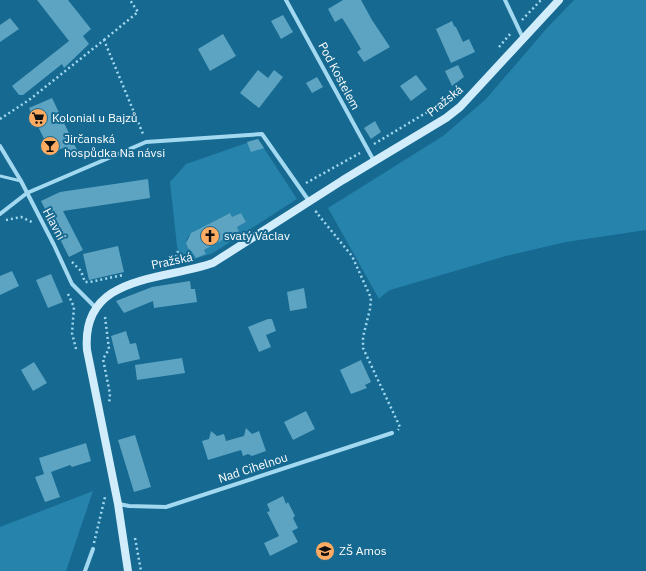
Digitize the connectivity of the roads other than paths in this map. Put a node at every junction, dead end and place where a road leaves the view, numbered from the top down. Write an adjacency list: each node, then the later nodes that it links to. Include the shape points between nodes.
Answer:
1 (286, 0): 6 (street, Pod Kostelem)
2 (505, 0): 4 (street)
3 (559, 0): 4 (main road, Pražská)
4 (523, 38): 6 (main road, Pražská, via 460,107)
5 (0, 146): 8 (street, Hlavní)
6 (374, 162): 10 (main road, Pražská)
7 (0, 176): 8 (lane)
8 (21, 181): 9 (street, Hlavní)
9 (27, 193): 10 (street, via 146,142 262,134); 11 (street); 12 (street, Hlavní, via 72,284)
10 (310, 202): 12 (main road, Pražská, via 213,263 126,285 106,297)
11 (0, 214)
12 (96, 308): 14 (main road, Pražská, via 88,326 87,350)
13 (392, 433): 14 (street, Nad Cihelnou, via 166,507)
14 (118, 504): 17 (main road, Pražská)
15 (93, 549): 16 (street)
16 (85, 571)
17 (128, 571)

